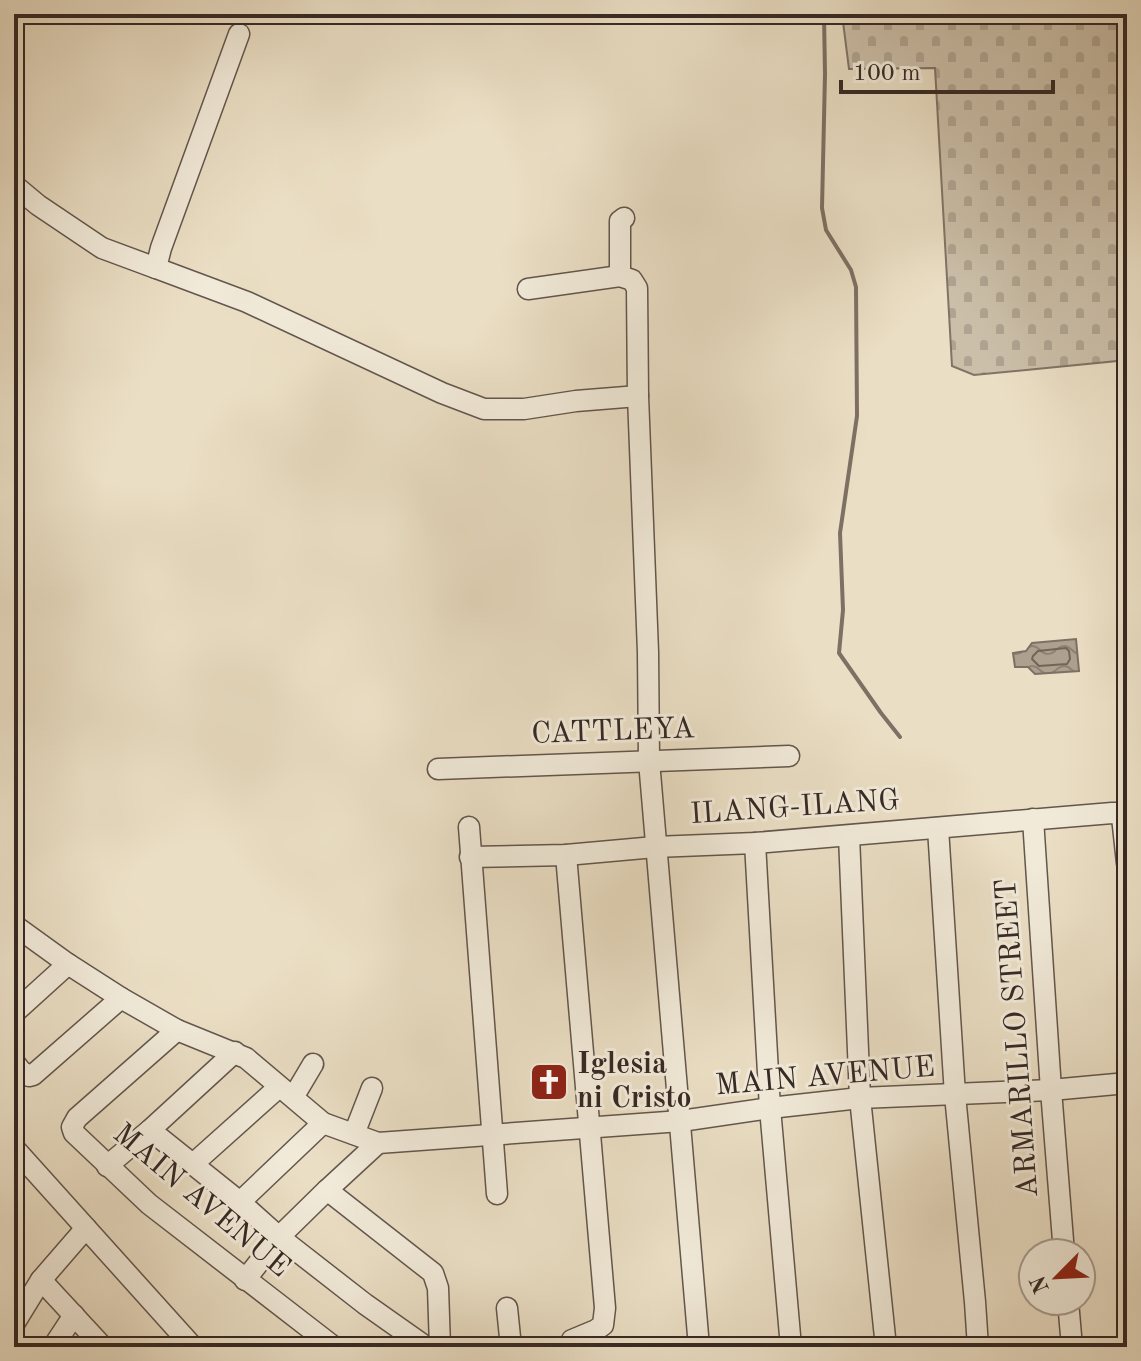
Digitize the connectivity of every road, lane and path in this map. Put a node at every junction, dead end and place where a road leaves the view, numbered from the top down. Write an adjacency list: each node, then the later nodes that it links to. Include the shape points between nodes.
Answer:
1 (239, 34): 4 (street)
2 (14, 185): 4 (street, via 102,248)
3 (624, 218): 5 (street)
4 (156, 268): 7 (street, via 247,302 484,409)
5 (620, 276): 6 (street); 7 (street, via 637,288)
6 (528, 289)
7 (638, 396): 9 (street)
8 (789, 756): 9 (street, CATTLEYA)
9 (649, 761): 10 (street, CATTLEYA); 16 (street)
10 (438, 769)
11 (1033, 819): 13 (street, ILANG-ILANG); 19 (street, ILANG-ILANG, via 1119,813); 30 (street, ARMARILLO STREET)
12 (469, 827): 18 (street)
13 (938, 828): 14 (street, ILANG-ILANG); 32 (street)
14 (849, 836): 15 (street, ILANG-ILANG); 33 (street)
15 (755, 843): 16 (street, ILANG-ILANG); 34 (street)
16 (655, 847): 17 (street, ILANG-ILANG); 35 (street)
17 (566, 855): 18 (street, ILANG-ILANG); 37 (street)
18 (470, 857): 40 (street)
19 (1127, 863)
20 (16, 930): 21 (street, MAIN AVENUE)
21 (68, 964): 22 (street, MAIN AVENUE); 23 (street)
22 (121, 998): 24 (street, MAIN AVENUE); 26 (street, via 33,1075)
23 (14, 1013)
24 (177, 1030): 25 (street, MAIN AVENUE); 44 (street, MAIN AVENUE, via 73,1122 74,1133)
25 (235, 1052): 31 (street, MAIN AVENUE); 38 (street)
26 (14, 1062)
27 (313, 1064): 31 (street)
28 (1127, 1083): 30 (street, MAIN AVENUE)
29 (372, 1088): 39 (street)
30 (1051, 1090): 32 (street, MAIN AVENUE); 50 (street, ARMARILLO STREET)
31 (287, 1092): 36 (street, MAIN AVENUE); 43 (street)
32 (955, 1095): 33 (street, MAIN AVENUE); 68 (street)
33 (860, 1098): 34 (street, MAIN AVENUE); 67 (street)
34 (770, 1108): 35 (street, MAIN AVENUE); 66 (street)
35 (681, 1121): 37 (street, MAIN AVENUE); 65 (street)
36 (323, 1123): 39 (street, MAIN AVENUE); 47 (street)
37 (590, 1127): 40 (street, MAIN AVENUE); 64 (street, via 605,1319 596,1330 572,1340)
38 (150, 1130): 43 (street); 44 (street)
39 (354, 1134): 41 (street, MAIN AVENUE)
40 (493, 1134): 41 (street, MAIN AVENUE); 46 (street)
41 (378, 1143): 45 (street)
42 (14, 1148): 48 (street)
43 (193, 1164): 47 (street)
44 (107, 1166): 52 (street, MAIN AVENUE)
45 (327, 1190): 49 (street); 62 (street, via 433,1273)
46 (497, 1194)
47 (240, 1202): 49 (street)
48 (86, 1228): 51 (street); 59 (street)
49 (279, 1237): 52 (street); 61 (street)
50 (1063, 1237)
51 (41, 1280): 54 (street); 56 (street)
52 (245, 1280): 60 (street, MAIN AVENUE)
53 (507, 1308): 63 (street)
54 (74, 1315): 57 (street); 58 (street)
55 (1069, 1317): 69 (street)
56 (14, 1324)
57 (53, 1347)
58 (103, 1347)
59 (193, 1347)
60 (334, 1347)
61 (426, 1347)
62 (440, 1347)
63 (511, 1347)
64 (570, 1347)
65 (699, 1347)
66 (791, 1347)
67 (886, 1347)
68 (978, 1347)
69 (1072, 1347)

